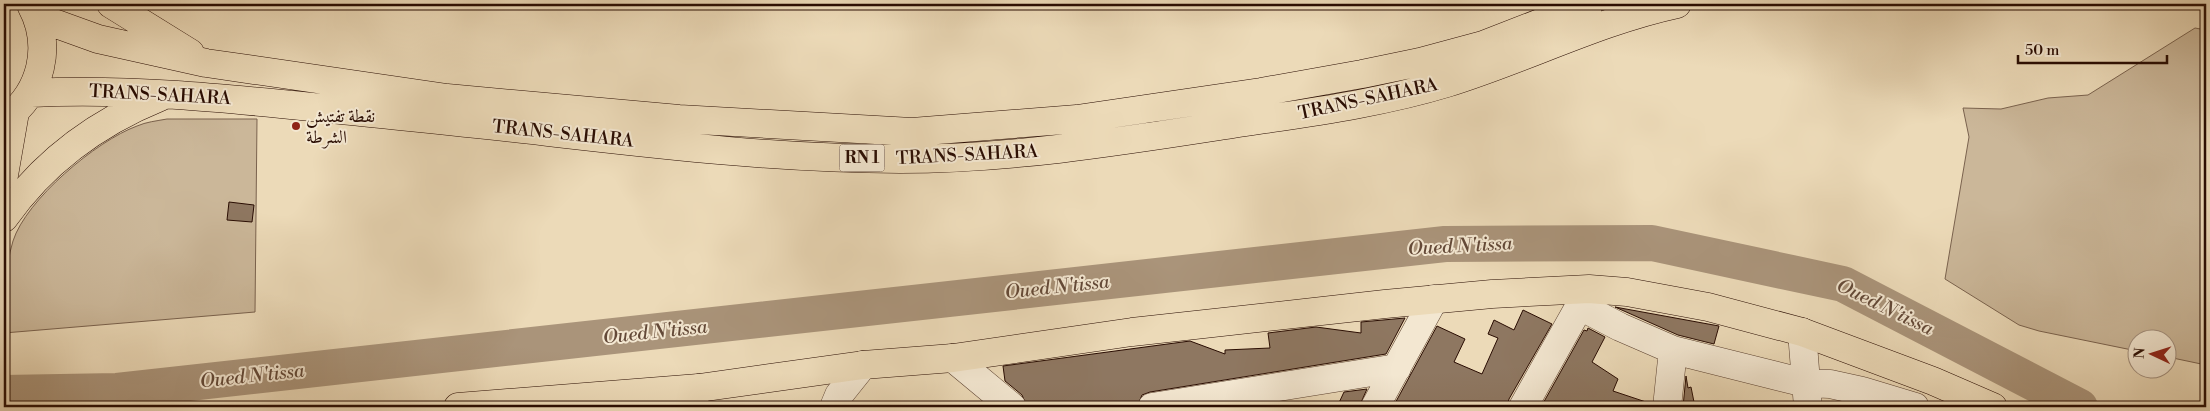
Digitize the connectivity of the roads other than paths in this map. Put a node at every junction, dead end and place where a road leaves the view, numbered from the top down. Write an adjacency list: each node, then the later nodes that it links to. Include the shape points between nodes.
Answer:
1 (111, 4): 5 (main road)
2 (1589, 4): 6 (main road, TRANS-SAHARA / RN 1, via 1483,45 1362,74 1077,119 912,132 679,119 447,98)
3 (1677, 4): 8 (main road, TRANS-SAHARA / RN 1, via 1611,22 1408,94 1300,114 1042,151 900,159 710,150)
4 (34, 10): 5 (main road, TRANS-SAHARA / RN 1, via 98,39); 9 (main road, via 43,42 41,69)
5 (206, 63): 6 (main road, TRANS-SAHARA / RN 1)
6 (302, 76): 8 (main road)
7 (164, 95): 8 (main road, TRANS-SAHARA / RN 1, via 196,95); 9 (main road, TRANS-SAHARA / RN 1, via 90,90); 11 (main road, via 130,109 68,148 41,173)
8 (300, 106)
9 (17, 108): 10 (main road)
10 (4, 176)
11 (4, 218)
12 (1584, 297): 13 (main road); 14 (main road, via 1627,292 1708,306); 15 (street, via 1620,327); 27 (street)
13 (1434, 300): 16 (main road, via 1132,332); 18 (street)
14 (1802, 332): 19 (street); 30 (main road)
15 (1672, 350): 19 (street); 28 (street)
16 (953, 358): 17 (main road); 24 (street)
17 (863, 365): 20 (main road); 23 (street, via 839,395)
18 (1397, 368): 25 (street); 26 (street)
19 (1807, 395): 29 (street, via 1830,384)
20 (694, 398): 22 (main road)
21 (458, 407): 22 (main road)
22 (466, 407)
23 (834, 407)
24 (1012, 407)
25 (1152, 407)
26 (1374, 407)
27 (1523, 407)
28 (1668, 407)
29 (1916, 407)
30 (1993, 407)

